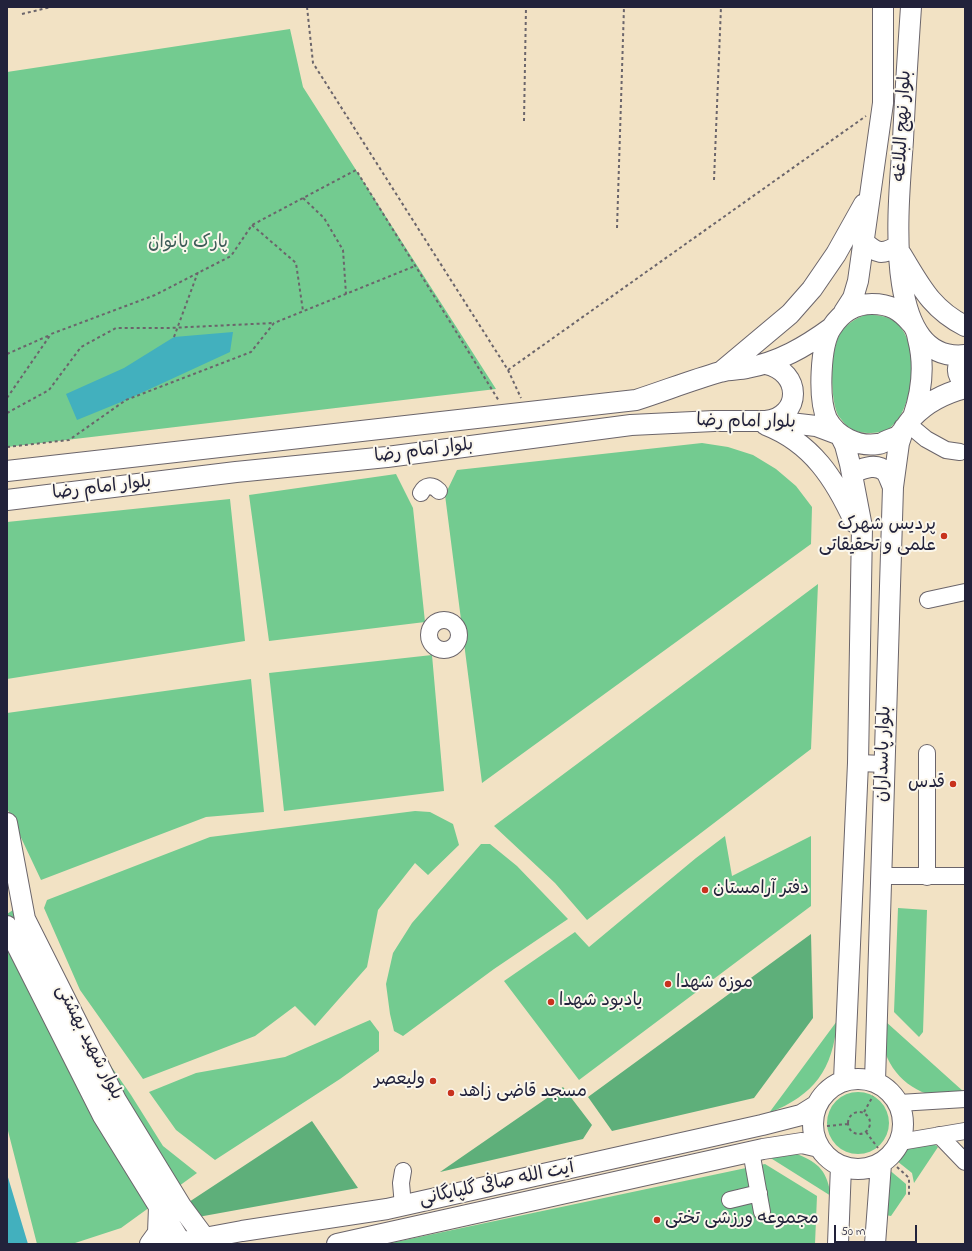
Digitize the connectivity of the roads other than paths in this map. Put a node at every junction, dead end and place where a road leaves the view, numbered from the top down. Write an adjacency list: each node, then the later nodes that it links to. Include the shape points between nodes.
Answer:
1 (883, 7): 3 (main road, بلوار نهج البلاغه, via 883,103)
2 (911, 7): 5 (main road, بلوار نهج البلاغه)
3 (871, 190): 4 (main road, بلوار نهج البلاغه); 12 (main road, via 836,254 812,289 790,314)
4 (864, 242): 5 (main road, via 879,252); 6 (main road, بلوار نهج البلاغه, via 858,281 853,298)
5 (898, 248): 7 (main road, via 930,300 942,312); 8 (main road, بلوار نهج البلاغه, via 904,297)
6 (844, 312): 8 (main road, via 863,304 884,304 902,313); 9 (main road)
7 (965, 326)
8 (915, 327): 10 (main road, via 927,345 936,351 946,355); 16 (main road, via 923,366 922,384)
9 (831, 328): 11 (main road, via 795,352); 17 (main road, via 823,358 821,382 827,418)
10 (965, 356): 13 (main road, via 958,370 960,378)
11 (766, 364): 12 (main road); 15 (main road, via 782,370 790,380 793,393 792,402 781,416)
12 (722, 371): 19 (main road, بلوار امام رضا, via 636,400)
13 (965, 383)
14 (965, 388): 16 (main road, via 939,396)
15 (761, 421): 17 (main road, بلوار امام رضا, via 816,426); 24 (main road, بلوار امام رضا, via 631,425 387,457 236,472); 25 (main road, via 782,431 818,460 832,478)
16 (908, 423): 17 (main road, via 898,436 879,444 858,444); 18 (street, via 926,439 946,450); 21 (main road, بلوار پاسداران, via 899,443)
17 (840, 435): 20 (main road, بلوار پاسداران)
18 (960, 452)
19 (7, 471)
20 (852, 473): 21 (main road, via 865,468 880,468 886,472); 25 (main road, بلوار پاسداران)
21 (893, 487): 30 (main road, بلوار پاسداران)
22 (439, 491): 23 (street, via 429,486)
23 (421, 493)
24 (7, 500)
25 (862, 539): 29 (main road, بلوار پاسداران)
26 (965, 592): 27 (street)
27 (928, 600)
28 (927, 753): 34 (street)
29 (858, 763): 30 (street); 36 (main road, بلوار پاسداران)
30 (885, 764): 32 (main road, بلوار پاسداران)
31 (7, 823): 52 (main road, بلوار شهید بهشتی, via 25,919 116,1100)
32 (881, 876): 34 (street, via 908,872); 37 (main road, بلوار پاسداران)
33 (965, 876): 34 (street)
34 (927, 877)
35 (7, 926): 54 (main road, بلوار شهید بهشتی, via 102,1116)
36 (844, 1080): 37 (main road, via 860,1078); 40 (main road, via 823,1094)
37 (874, 1088): 39 (main road, via 885,1086)
38 (965, 1099): 39 (street)
39 (899, 1103): 43 (main road, via 904,1129)
40 (817, 1105): 44 (main road, via 813,1119 814,1134); 53 (main road, آیت الله صافی گلپایگانی, via 801,1115 762,1125)
41 (965, 1131): 42 (street)
42 (939, 1135): 43 (street); 47 (street)
43 (900, 1142): 46 (main road, via 892,1154)
44 (819, 1147): 45 (main road, آیت الله صافی گلپایگانی, via 802,1143); 48 (main road, via 828,1158)
45 (751, 1151): 50 (street); 56 (main road, آیت الله صافی گلپایگانی)
46 (881, 1157): 48 (main road, via 868,1168 854,1169); 63 (main road)
47 (965, 1162)
48 (841, 1166): 62 (main road)
49 (403, 1171): 53 (street)
50 (758, 1193): 51 (street); 55 (street)
51 (730, 1200)
52 (181, 1206): 57 (main road, via 208,1221); 58 (main road, بلوار شهید بهشتی)
53 (403, 1206): 56 (main road); 57 (main road, آیت الله صافی گلپایگانی)
54 (159, 1207): 59 (main road, بلوار شهید بهشتی); 60 (main road, via 158,1233)
55 (762, 1212)
56 (408, 1228): 61 (main road, آیت الله صافی گلپایگانی)
57 (242, 1230): 58 (main road, آیت الله صافی گلپایگانی)
58 (208, 1240): 59 (main road, آیت الله صافی گلپایگانی)
59 (178, 1243)
60 (150, 1244)
61 (337, 1244)
62 (838, 1244)
63 (875, 1244)

